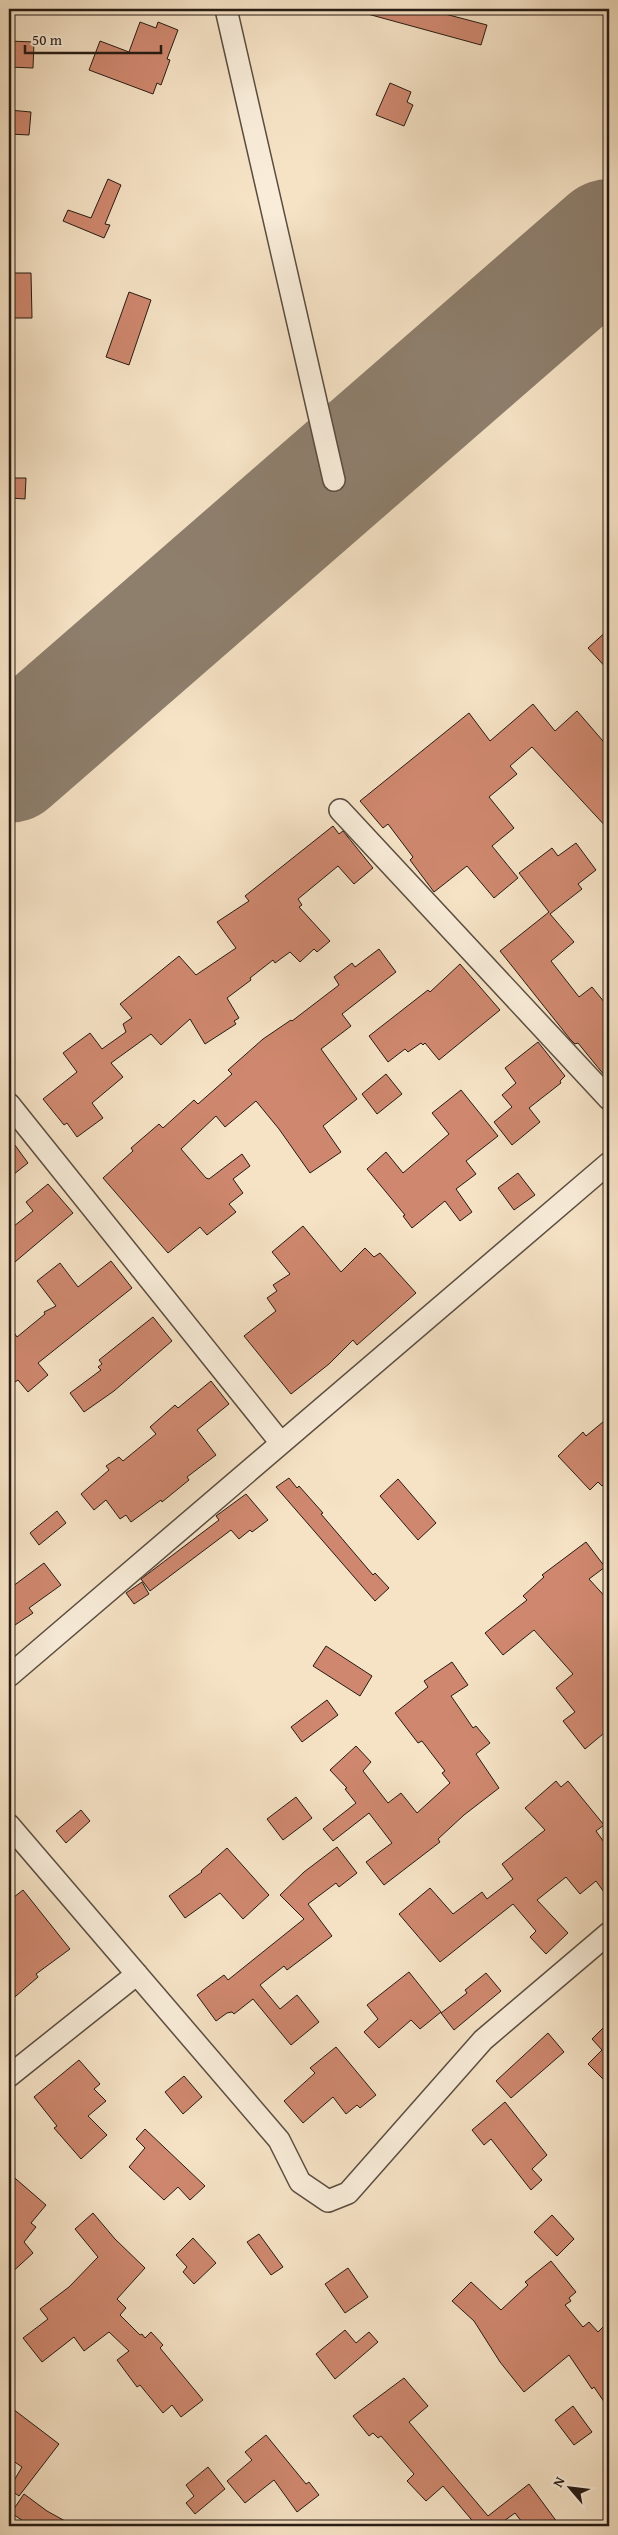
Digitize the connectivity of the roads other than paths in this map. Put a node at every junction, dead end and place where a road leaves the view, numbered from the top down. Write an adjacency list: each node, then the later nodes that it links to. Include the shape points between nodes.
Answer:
1 (226, 9): 2 (street)
2 (334, 480)
3 (340, 810): 4 (street)
4 (609, 1099)
5 (9, 1104): 7 (street)
6 (609, 1163): 7 (street)
7 (281, 1443): 8 (street)
8 (9, 1676)
9 (9, 1825): 11 (street)
10 (609, 1933): 11 (street, via 483,2040 348,2193 328,2201 300,2182 279,2140)
11 (137, 1974): 12 (street)
12 (9, 2076)

